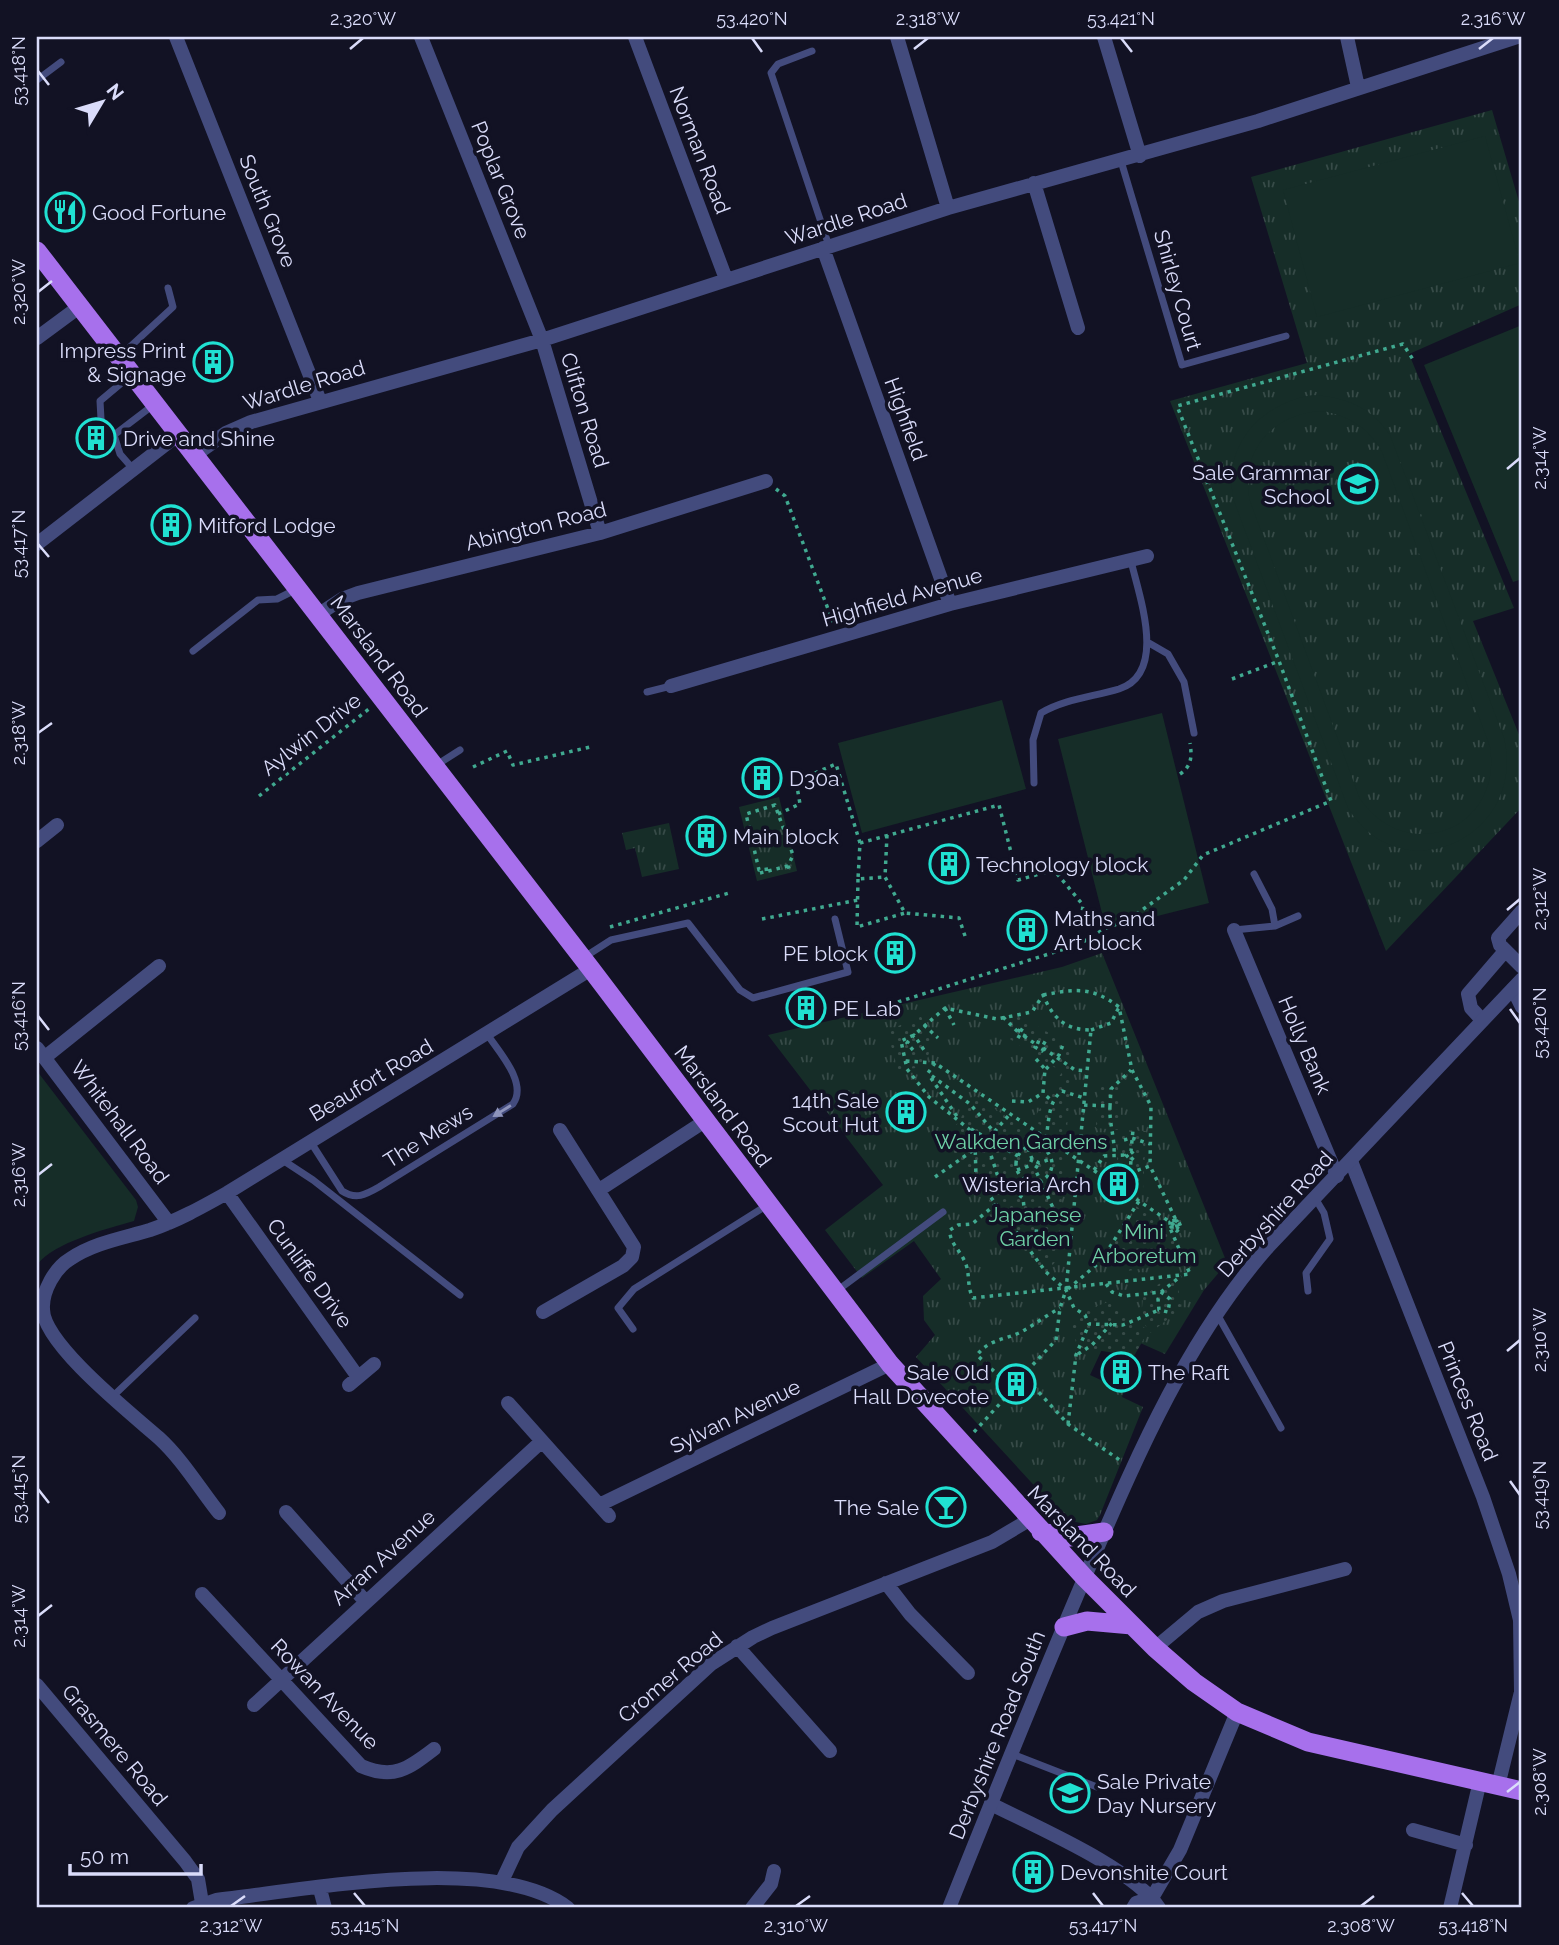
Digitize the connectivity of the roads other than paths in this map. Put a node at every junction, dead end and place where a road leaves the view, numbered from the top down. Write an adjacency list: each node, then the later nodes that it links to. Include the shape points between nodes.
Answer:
1 (176, 37): 28 (street, South Grove)
2 (421, 37): 25 (street, Poplar Grove)
3 (635, 37): 19 (street, Norman Road)
4 (897, 37): 16 (street)
5 (1104, 37): 13 (street)
6 (1347, 37): 12 (street)
7 (1517, 37): 8 (street, Wardle Road)
8 (1483, 41): 12 (street, Wardle Road)
9 (813, 51): 17 (lane, via 778,64 771,73)
10 (61, 62): 11 (lane)
11 (37, 80)
12 (1357, 88): 13 (street, Wardle Road)
13 (1140, 156): 14 (street, Wardle Road)
14 (1122, 161): 15 (street, Wardle Road); 23 (lane, Shirley Court, via 1182,365)
15 (1034, 183): 16 (street, Wardle Road); 22 (street)
16 (948, 208): 17 (street, Wardle Road)
17 (826, 247): 19 (street, Wardle Road); 40 (street, Highfield)
18 (37, 251): 21 (main road, Marsland Road)
19 (726, 278): 25 (street, Wardle Road)
20 (167, 288): 26 (lane, via 173,307)
21 (79, 307): 24 (street); 26 (main road, Marsland Road)
22 (1078, 328)
23 (1286, 336)
24 (37, 338)
25 (542, 340): 28 (street, Wardle Road); 35 (street, Clifton Road)
26 (118, 357): 27 (main road, Marsland Road)
27 (132, 374): 29 (main road, Marsland Road); 31 (lane, via 100,401 107,436)
28 (320, 401): 32 (street, Wardle Road, via 226,433)
29 (155, 404): 30 (main road, Marsland Road); 31 (lane)
30 (179, 434): 32 (main road, Marsland Road); 33 (street)
31 (114, 435): 33 (lane, via 120,454)
32 (194, 455): 39 (main road, Marsland Road)
33 (135, 471): 36 (street)
34 (766, 481): 35 (street, Abington Road)
35 (600, 533): 41 (street, Abington Road, via 358,593)
36 (37, 544)
37 (1147, 556): 38 (street, Highfield Avenue)
38 (1131, 561): 40 (street, Highfield Avenue); 42 (lane)
39 (298, 587): 41 (main road, Marsland Road); 43 (lane, via 277,599 258,600)
40 (950, 604): 44 (street, Highfield Avenue)
41 (319, 614): 48 (main road, Marsland Road)
42 (1149, 643): 46 (lane, via 1168,654 1184,682); 49 (lane, via 1132,682 1041,713 1033,740)
43 (193, 651)
44 (671, 686): 45 (lane)
45 (647, 692)
46 (1194, 733)
47 (460, 750): 48 (lane)
48 (434, 766): 59 (main road, Marsland Road)
49 (1034, 783)
50 (57, 825): 51 (street)
51 (37, 841)
52 (1254, 874): 56 (lane, via 1272,909)
53 (1522, 911): 58 (street, via 1498,938)
54 (1298, 916): 56 (lane)
55 (835, 919): 59 (lane, via 848,972 753,998 740,990 688,923 611,940)
56 (1275, 926): 57 (lane)
57 (1234, 930): 72 (street, Holly Bank)
58 (1506, 951): 61 (street); 64 (street, via 1468,994 1471,1008)
59 (587, 964): 65 (street, Beaufort Road); 67 (main road, Marsland Road)
60 (159, 967): 66 (street)
61 (1522, 967)
62 (1518, 984): 63 (street); 64 (street, Derbyshire Road)
63 (1522, 1007)
64 (1482, 1020): 71 (street, Derbyshire Road)
65 (487, 1034): 69 (street, Beaufort Road); 69 (lane, The Mews, one-way to 69, via 518,1086 513,1104 363,1197 342,1191)
66 (40, 1053): 78 (street, Whitehall Road)
67 (705, 1121): 73 (street); 76 (main road, Marsland Road)
68 (560, 1129): 73 (street)
69 (310, 1142): 70 (street, Beaufort Road)
70 (281, 1159): 74 (street, Beaufort Road); 81 (lane)
71 (1351, 1161): 72 (street, Derbyshire Road); 115 (street, Princes Road, via 1483,1497 1520,1620 1521,1692)
72 (1337, 1176): 75 (street, Derbyshire Road)
73 (599, 1190): 82 (street, via 635,1247 632,1257)
74 (227, 1193): 78 (street, Beaufort Road); 86 (street, Cunliffe Drive, via 353,1381)
75 (1315, 1198): 79 (lane, via 1330,1239 1306,1273); 83 (street, Derbyshire Road, via 1242,1277)
76 (769, 1204): 80 (main road, Marsland Road); 85 (lane, via 634,1289 618,1308)
77 (943, 1212): 80 (lane)
78 (169, 1223): 88 (street, Beaufort Road, via 72,1257 50,1283 43,1309 51,1329)
79 (1308, 1291)
80 (834, 1293): 87 (main road, Marsland Road)
81 (460, 1295)
82 (543, 1312)
83 (1217, 1313): 90 (lane); 97 (street, Derbyshire Road, via 1131,1468)
84 (195, 1318): 88 (lane)
85 (633, 1329)
86 (374, 1364)
87 (890, 1364): 92 (street, Sylvan Avenue); 96 (main road, Marsland Road)
88 (110, 1398): 94 (street, Beaufort Road, via 161,1440)
89 (508, 1403): 91 (street)
90 (1281, 1428)
91 (542, 1441): 92 (street); 102 (street, Arran Avenue)
92 (599, 1505): 95 (street)
93 (286, 1512): 102 (street)
94 (219, 1513)
95 (610, 1516)
96 (1035, 1526): 97 (main road, via 1069,1537); 99 (main road, Marsland Road); 100 (street, Cromer Road)
97 (1104, 1532): 99 (street, Derbyshire Road)
98 (1345, 1569): 106 (street, via 1223,1601 1198,1612)
99 (1085, 1578): 103 (main road, Marsland Road); 104 (street, Derbyshire Road South)
100 (886, 1583): 105 (street, Cromer Road); 107 (street)
101 (202, 1594): 108 (street, Rowan Avenue)
102 (366, 1602): 108 (street, Arran Avenue)
103 (1132, 1625): 104 (main road, via 1087,1621); 106 (main road, Marsland Road)
104 (1064, 1627): 114 (street, Derbyshire Road South)
105 (737, 1646): 113 (street); 122 (street, Cromer Road, via 682,1689 552,1810 518,1847)
106 (1155, 1648): 111 (main road, Marsland Road)
107 (968, 1673)
108 (281, 1679): 110 (street, Arran Avenue); 112 (street, Rowan Avenue, via 361,1766 388,1774 414,1764)
109 (37, 1685): 125 (street, Grasmere Road, via 185,1861 198,1879)
110 (254, 1705)
111 (1237, 1712): 115 (main road, Marsland Road, via 1308,1742); 124 (street)
112 (434, 1749)
113 (830, 1751)
114 (1011, 1754): 116 (lane); 118 (street, Derbyshire Road South)
115 (1489, 1783): 117 (main road, Marsland Road); 120 (street, Princes Road)
116 (1097, 1787)
117 (1522, 1791)
118 (991, 1804): 124 (street, via 1107,1864); 129 (street, Derbyshire Road South)
119 (1413, 1830): 120 (street)
120 (1466, 1845): 131 (street, Princes Road)
121 (774, 1871): 128 (street, via 771,1884)
122 (502, 1881): 123 (street, via 425,1878); 127 (street, via 540,1892)
123 (320, 1889): 125 (street); 126 (street)
124 (1156, 1903): 130 (street, via 1136,1903)
125 (198, 1906)
126 (325, 1908)
127 (568, 1908)
128 (752, 1908)
129 (949, 1908)
130 (1133, 1908)
131 (1450, 1908)

